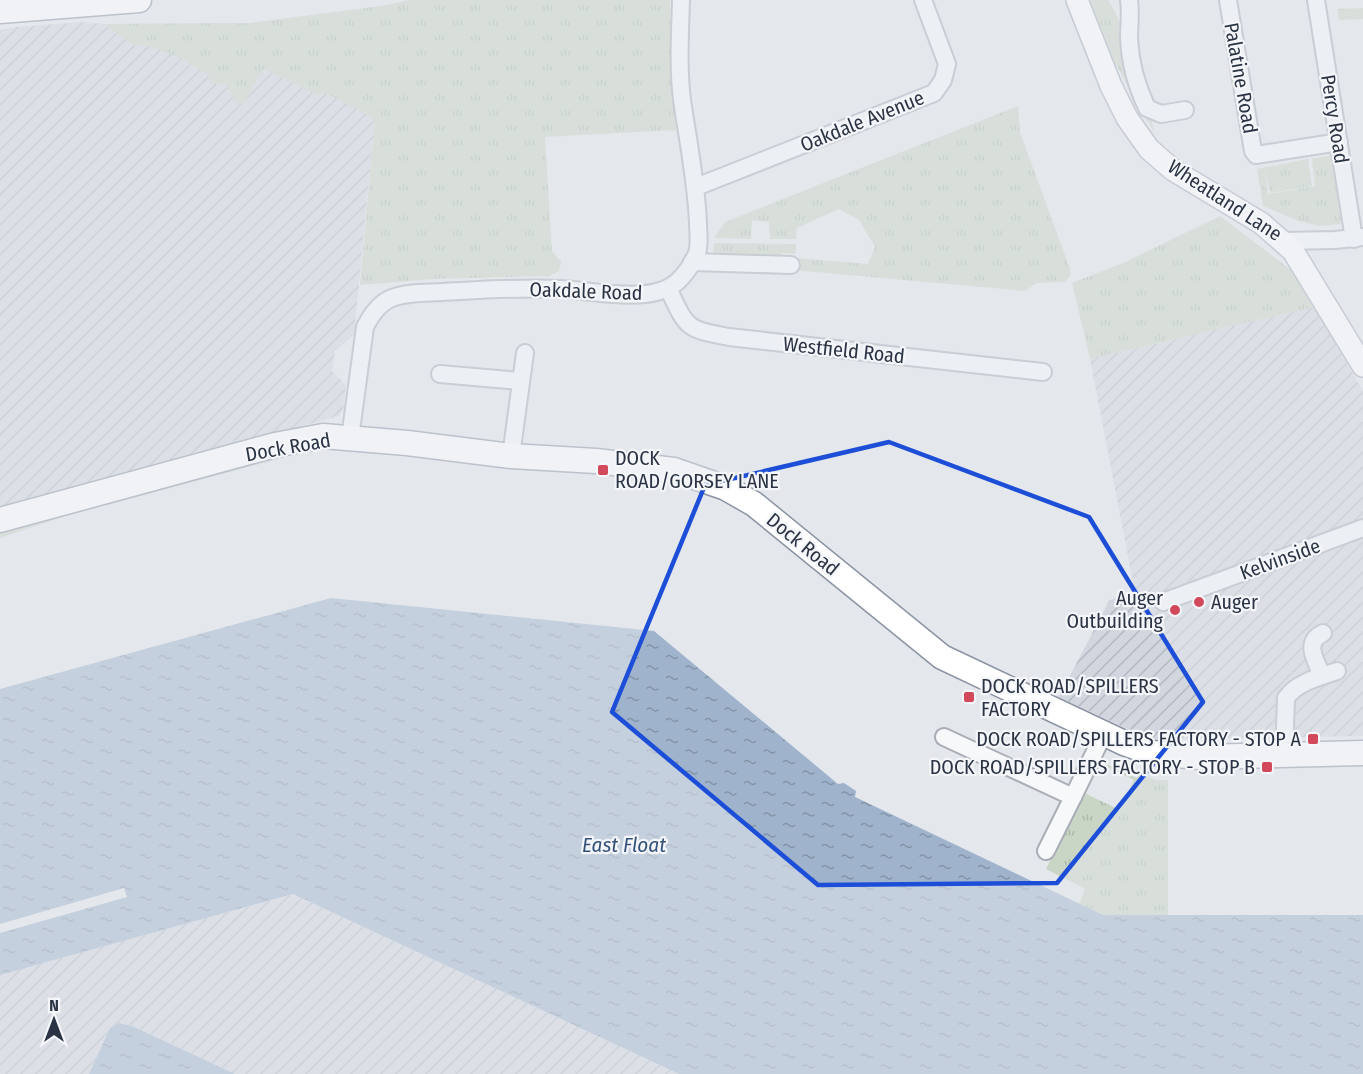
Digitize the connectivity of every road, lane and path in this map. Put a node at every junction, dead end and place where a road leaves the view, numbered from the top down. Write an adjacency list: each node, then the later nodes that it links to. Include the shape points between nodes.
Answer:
1 (139, 0): 8 (highway)
2 (681, 0): 11 (street, Oakdale Road, via 682,98)
3 (923, 0): 11 (street, Oakdale Avenue, via 948,64 944,80 934,93)
4 (1077, 0): 13 (main road, Wheatland Lane, via 1115,94 1149,149 1173,170 1261,223)
5 (1129, 0): 9 (street, via 1129,40 1138,90 1147,108 1161,114)
6 (1228, 0): 10 (street, Palatine Road, via 1256,155)
7 (1316, 0): 10 (street, Percy Road)
8 (0, 14)
9 (1185, 110)
10 (1339, 142): 12 (street, Percy Road)
11 (696, 187): 14 (street, Oakdale Road, via 698,252)
12 (1358, 238): 13 (street, Wheatland Lane)
13 (1282, 241): 18 (main road, via 1293,251)
14 (692, 262): 15 (street); 16 (street, Oakdale Road)
15 (791, 265)
16 (668, 288): 19 (street, Westfield Road, via 687,324 697,331); 22 (street, Oakdale Road, via 651,294 499,289 393,298 371,315 365,327)
17 (525, 353): 21 (street)
18 (1363, 366)
19 (1043, 372)
20 (440, 374): 21 (street)
21 (520, 381): 23 (street)
22 (350, 438): 23 (highway, Dock Road); 24 (highway, Dock Road, via 323,436 274,446)
23 (511, 456): 28 (highway, Dock Road, via 674,470 726,488 754,504 942,657)
24 (0, 520)
25 (1363, 528): 26 (street, Kelvinside)
26 (1163, 602)
27 (1323, 633): 31 (street, via 1312,641 1311,648 1329,674 1291,691 1287,698)
28 (1104, 733): 31 (highway, Dock Road, via 1152,753 1199,757); 32 (street)
29 (944, 736): 32 (street)
30 (1363, 753): 31 (highway, Dock Road)
31 (1284, 755)
32 (1073, 797): 33 (street)
33 (1046, 851)

